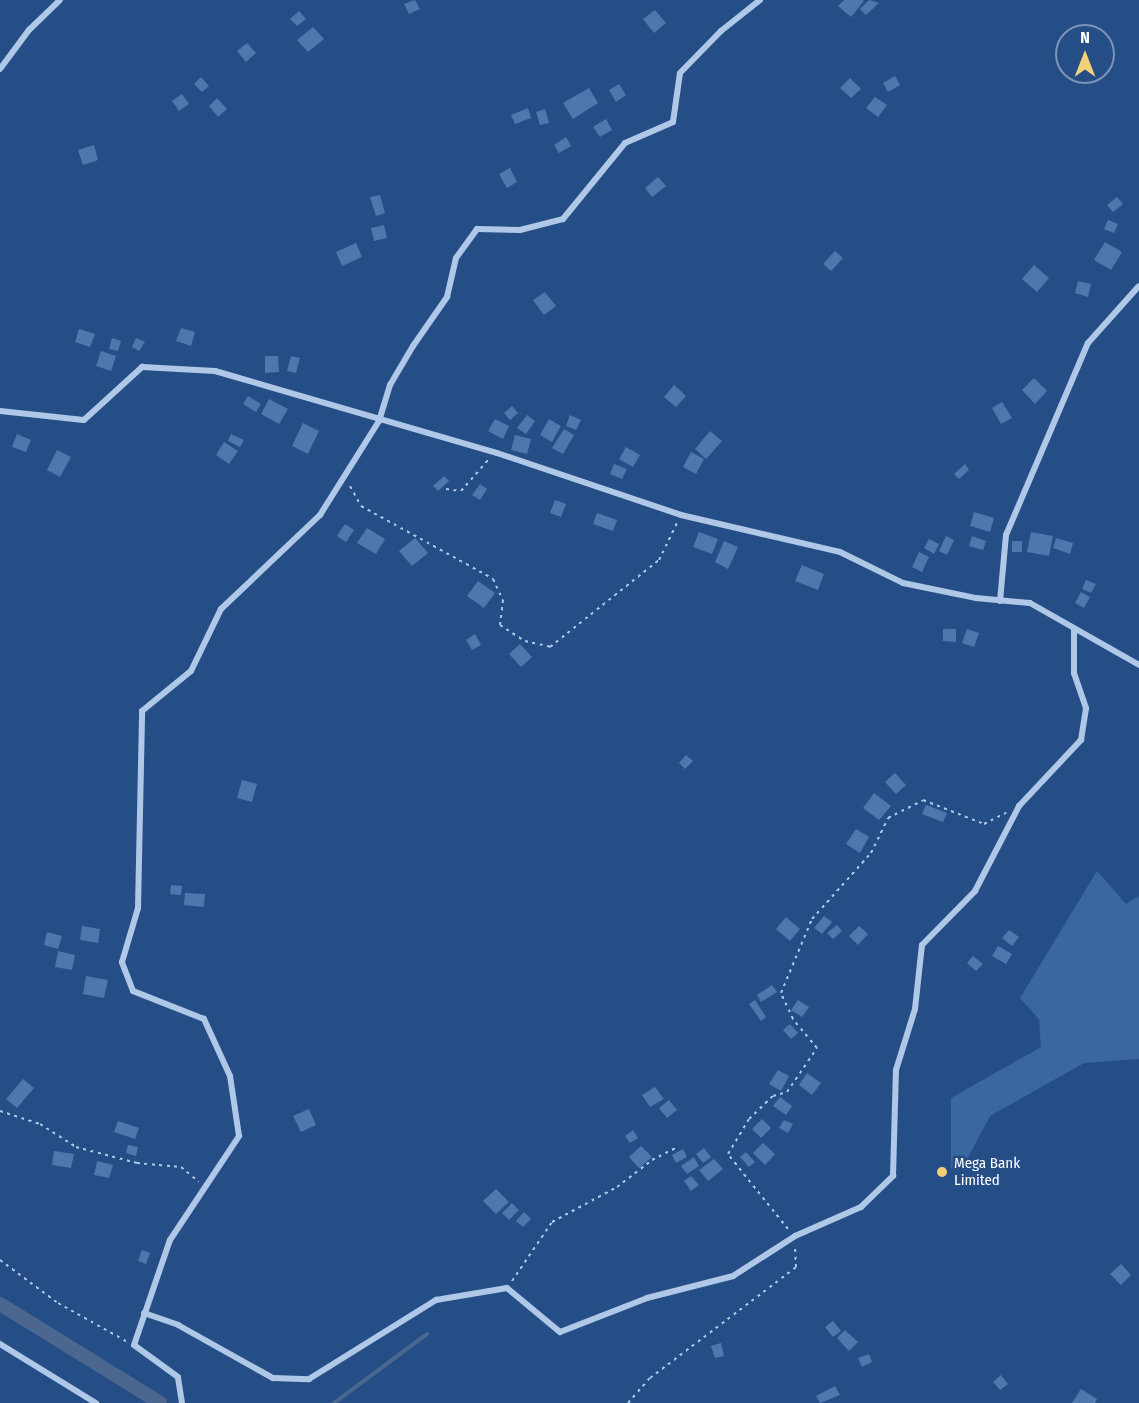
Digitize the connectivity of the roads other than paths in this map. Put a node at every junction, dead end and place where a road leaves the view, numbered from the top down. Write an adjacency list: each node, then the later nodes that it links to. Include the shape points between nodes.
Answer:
1 (60, 0): 3 (street, via 29,30)
2 (760, 0): 6 (street, via 721,31 680,73 673,122 625,143 563,219 520,230 477,229 456,258 447,297 390,385)
3 (0, 69)
4 (1139, 286): 7 (street, via 1088,343 1006,535)
5 (0, 411): 6 (street, via 84,420 142,367 215,371)
6 (379, 421): 7 (street, via 497,453 681,514 840,552 903,584); 10 (street, via 320,515 221,609 190,671 142,711 138,908 122,962 133,991 204,1019 230,1076 239,1136 170,1240)
7 (999, 601): 8 (street, via 1030,603)
8 (1074, 629): 9 (street); 10 (street, via 1074,673 1086,708 1081,740 1019,806 975,891 922,945 915,1009 896,1070 893,1176 861,1207 795,1236 733,1276 647,1298 560,1332 507,1288 436,1300 309,1379 273,1378 178,1325)
9 (1139, 664)
10 (144, 1313): 13 (street, via 134,1345 178,1377)
11 (0, 1344): 12 (street)
12 (96, 1403)
13 (182, 1403)

